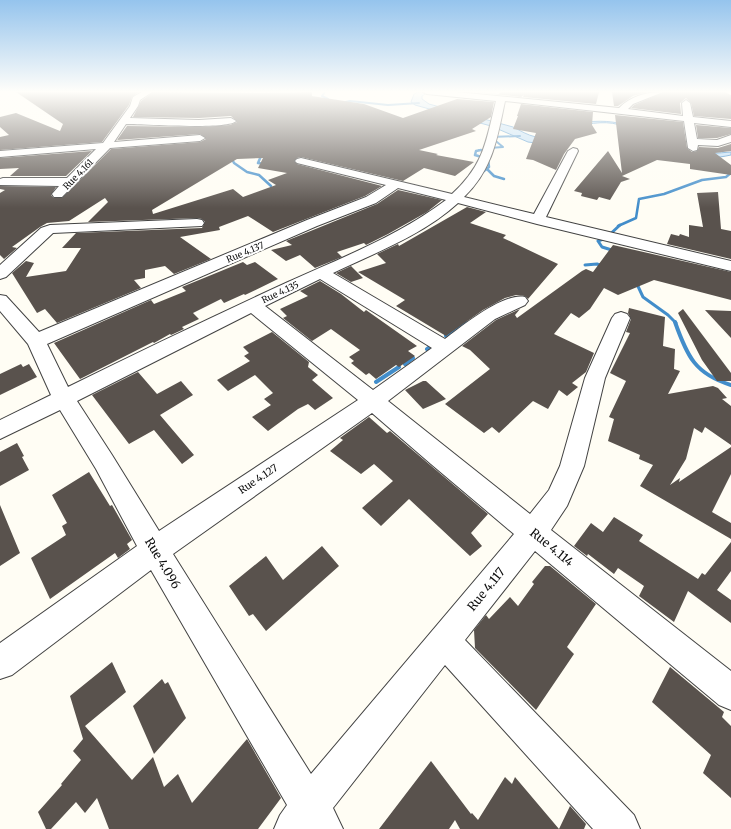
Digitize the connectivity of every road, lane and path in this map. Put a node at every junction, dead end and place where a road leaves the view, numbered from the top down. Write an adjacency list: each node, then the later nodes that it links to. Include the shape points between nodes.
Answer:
1 (117, 131): 6 (street)
2 (493, 131): 14 (street, Rue 4.135, via 484,164)
3 (691, 131): 5 (street, via 693,145 718,143)
4 (200, 138): 6 (street)
5 (731, 138)
6 (107, 145): 8 (street, Rue 4.161); 11 (street, Rue 4.161)
7 (573, 151): 15 (street, via 550,201)
8 (0, 154)
9 (301, 161): 12 (street)
10 (3, 182): 11 (street)
11 (70, 182): 13 (street, Rue 4.161)
12 (396, 184): 14 (street); 24 (street, Rue 4.137, via 371,200)
13 (58, 194)
14 (456, 198): 15 (street); 18 (street, Rue 4.135, via 398,238)
15 (537, 220): 17 (street)
16 (197, 223): 19 (street, via 50,229)
17 (731, 266)
18 (321, 273): 22 (street, Rue 4.135); 25 (street)
19 (0, 274)
20 (0, 300): 24 (street, Rue 4.096)
21 (519, 301): 25 (street, Rue 4.127, via 490,315)
22 (253, 305): 26 (street, Rue 4.135); 27 (street, Rue 4.114)
23 (621, 318): 29 (street, Rue 4.117, via 595,378 572,466 558,498)
24 (36, 341): 26 (street, Rue 4.096)
25 (446, 348): 27 (street, Rue 4.127)
26 (64, 399): 28 (street, Rue 4.135); 30 (street, Rue 4.096)
27 (373, 401): 29 (street, Rue 4.114); 30 (street, Rue 4.127)
28 (0, 430)
29 (533, 532): 31 (street, Rue 4.117); 33 (street, Rue 4.114)
30 (155, 550): 32 (street, Rue 4.127); 34 (street, Rue 4.096)
31 (444, 641): 34 (street, Rue 4.117); 35 (street)
32 (0, 663)
33 (731, 693)
34 (308, 822)
35 (620, 829)

